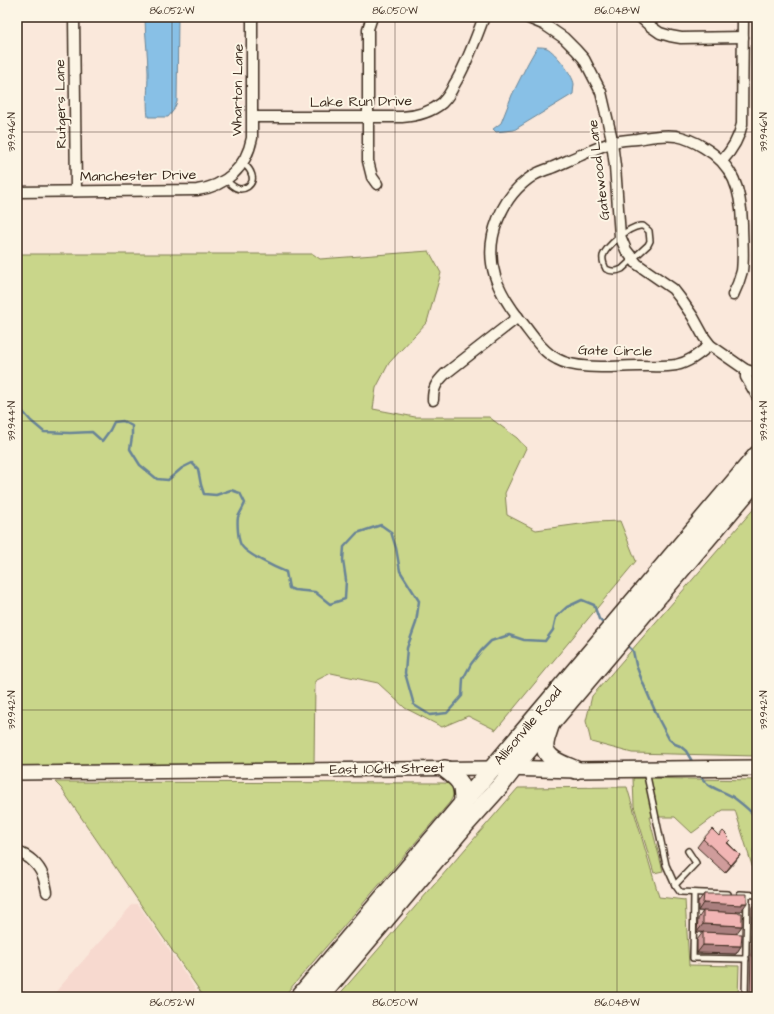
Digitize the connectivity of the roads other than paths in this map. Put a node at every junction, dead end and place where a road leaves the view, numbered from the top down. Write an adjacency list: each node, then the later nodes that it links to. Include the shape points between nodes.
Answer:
1 (74, 17): 16 (street, Rutgers Lane)
2 (252, 17): 10 (street, Wharton Lane)
3 (372, 17): 9 (street, via 368,29)
4 (484, 17): 9 (street, Lake Run Drive, via 461,74 441,104 415,116)
5 (526, 17): 11 (street, Gatewood Lane, via 545,25 564,38 584,59 601,92)
6 (640, 17): 8 (street, via 660,33 670,36)
7 (743, 17): 8 (street)
8 (743, 38): 12 (street, via 742,124 737,140)
9 (368, 116): 10 (street, Lake Run Drive); 15 (street, via 368,161)
10 (252, 117): 13 (street, Wharton Lane, via 251,145)
11 (612, 142): 12 (street, Gate Circle, via 676,136 700,145); 18 (street, Gatewood Lane); 21 (street, Gate Circle, via 535,174 518,187 503,207 492,238 491,258 501,292)
12 (722, 161): 20 (street, Gate Circle, via 734,179 742,209 742,271)
13 (243, 163): 14 (street, Wharton Lane); 14 (lane, via 252,174 251,184 238,189)
14 (226, 179): 16 (street, Manchester Drive, via 222,183 197,190)
15 (377, 184)
16 (76, 191): 17 (street, Manchester Drive)
17 (17, 192)
18 (620, 236): 19 (street, Gatewood Lane); 19 (lane, Gatewood Lane, via 635,226 643,226 649,231 648,245); 19 (lane, Gatewood Lane, via 602,259 606,269 618,271)
19 (633, 259): 22 (street, Gatewood Lane, via 673,289)
20 (733, 295)
21 (518, 317): 22 (street, Gate Circle, via 544,349 556,359 578,365 676,365 695,357); 26 (street, via 445,374 434,388)
22 (710, 345): 23 (street, Gatewood Lane)
23 (746, 370): 24 (street, Gatewood Lane); 25 (street, via 746,377)
24 (757, 373)
25 (757, 396)
26 (433, 400)
27 (757, 455): 29 (main road, Allisonville Road)
28 (757, 480): 29 (main road, Allisonville Road)
29 (632, 615): 30 (main road, Allisonville Road, via 609,656); 32 (main road, Allisonville Road, via 596,645)
30 (551, 724): 35 (main road, Allisonville Road); 36 (main road, via 545,743 546,750 553,759)
31 (445, 768): 32 (street, East 106th Street); 37 (street, East 106th Street); 38 (main road, via 462,785)
32 (492, 768): 35 (main road, East 106th Street); 38 (main road, Allisonville Road)
33 (647, 768): 34 (main road, East 106th Street); 36 (main road, East 106th Street); 41 (lane, via 666,866)
34 (757, 768)
35 (513, 769): 36 (main road, East 106th Street); 56 (main road, Allisonville Road)
36 (576, 770)
37 (17, 773)
38 (463, 803): 55 (main road, Allisonville Road)
39 (688, 851): 41 (lane, via 696,863)
40 (17, 852): 42 (street, via 37,865)
41 (675, 885): 43 (lane, via 680,892)
42 (47, 892)
43 (694, 893): 44 (lane); 46 (lane)
44 (747, 895): 45 (lane); 49 (lane)
45 (757, 895)
46 (694, 915): 47 (lane); 50 (lane)
47 (701, 915)
48 (739, 916): 49 (lane)
49 (746, 917): 53 (lane)
50 (693, 936): 51 (lane); 54 (lane, via 693,958)
51 (701, 937)
52 (738, 938): 53 (lane)
53 (746, 938): 54 (lane)
54 (746, 959): 57 (lane)
55 (298, 997)
56 (320, 997)
57 (745, 997)

